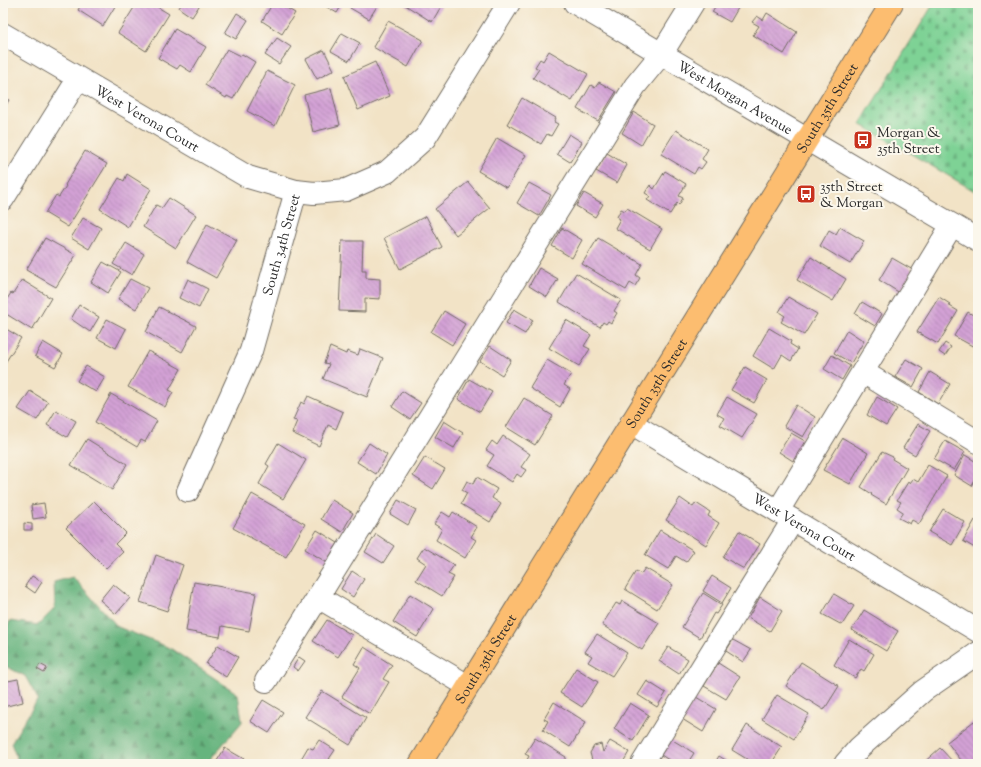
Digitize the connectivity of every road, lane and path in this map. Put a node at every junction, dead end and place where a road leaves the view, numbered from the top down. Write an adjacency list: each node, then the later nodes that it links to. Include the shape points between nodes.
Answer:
1 (509, 3): 9 (street, South 34th Street, via 425,138 387,172 346,190 314,193)
2 (575, 3): 6 (street, West Morgan Avenue)
3 (693, 3): 6 (street)
4 (892, 3): 8 (main road, South 35th Street)
5 (3, 34): 7 (street, West Verona Court)
6 (662, 53): 8 (street, West Morgan Avenue); 18 (street, via 635,86)
7 (78, 79): 9 (street, West Verona Court, via 248,177); 10 (street)
8 (807, 138): 11 (street, West Morgan Avenue); 14 (main road, South 35th Street)
9 (296, 191): 16 (street, South 34th Street, via 251,350)
10 (3, 199)
11 (952, 225): 12 (street, West Morgan Avenue); 13 (street)
12 (978, 240)
13 (863, 372): 15 (street); 17 (street)
14 (631, 423): 17 (street, West Verona Court); 22 (main road, South 35th Street)
15 (978, 442)
16 (188, 491)
17 (785, 516): 19 (street, West Verona Court); 24 (street)
18 (318, 597): 21 (street); 22 (street)
19 (978, 631)
20 (978, 653): 25 (street, via 923,691)
21 (266, 681)
22 (468, 686): 23 (main road, South 35th Street)
23 (420, 764)
24 (642, 764)
25 (845, 764)

